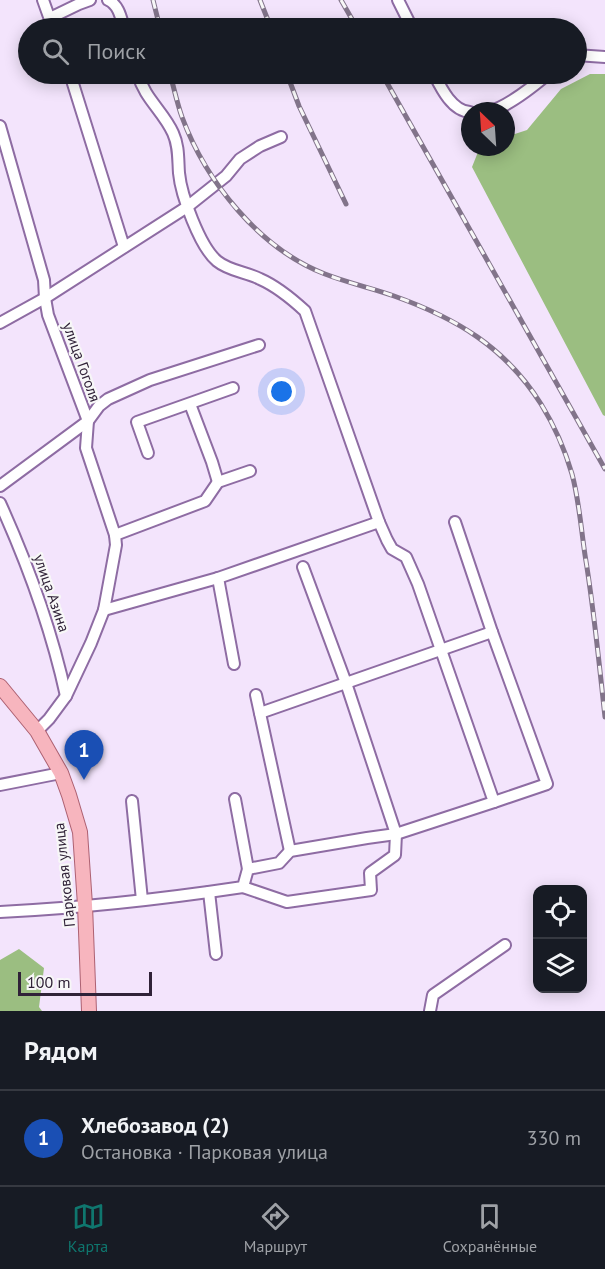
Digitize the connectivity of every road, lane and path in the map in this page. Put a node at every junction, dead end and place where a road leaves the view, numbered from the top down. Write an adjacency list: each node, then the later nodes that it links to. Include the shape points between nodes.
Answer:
1 (43, 0): 5 (street)
2 (90, 0): 6 (street)
3 (108, 0): 7 (street)
4 (398, 0): 8 (street)
5 (50, 18)
6 (59, 18)
7 (121, 18)
8 (407, 18)
9 (587, 56): 10 (street)
10 (605, 57)
11 (73, 84): 20 (street)
12 (142, 84): 19 (street, via 173,132)
13 (439, 84): 16 (street)
14 (536, 84): 15 (street)
15 (509, 102)
16 (461, 108)
17 (0, 126): 21 (street, улица Гоголя, via 44,280)
18 (281, 137): 19 (street, via 240,159 226,176)
19 (187, 207): 20 (street); 32 (street, via 207,250 218,262 261,279 305,311)
20 (124, 247): 21 (street)
21 (45, 298): 22 (street); 26 (street, улица Гоголя)
22 (0, 323)
23 (259, 345): 26 (street, via 140,384 108,399)
24 (233, 388): 25 (street)
25 (190, 404): 27 (street, via 137,423); 29 (street)
26 (88, 422): 30 (street); 34 (street, улица Гоголя, via 86,448)
27 (148, 453)
28 (250, 471): 29 (street)
29 (218, 482): 34 (street, via 205,501)
30 (0, 486)
31 (0, 503): 44 (street, улица Азина, via 42,604)
32 (379, 522): 36 (street); 39 (street, via 392,549 410,564)
33 (454, 522): 38 (street)
34 (115, 535): 37 (street, улица Гоголя, via 117,545)
35 (303, 567): 41 (street)
36 (218, 578): 37 (street); 40 (street)
37 (104, 610): 44 (street, улица Гоголя)
38 (492, 632): 39 (street); 51 (street, via 547,783)
39 (441, 650): 41 (street); 51 (street)
40 (234, 664)
41 (346, 683): 45 (street); 52 (street)
42 (0, 686): 46 (main road, Парковая улица)
43 (256, 694): 45 (street)
44 (66, 696): 46 (street, улица Гоголя)
45 (260, 713): 53 (street)
46 (37, 731): 47 (main road, Парковая улица)
47 (61, 773): 48 (street); 58 (main road, Парковая улица, via 80,832)
48 (0, 785)
49 (236, 799): 54 (street)
50 (132, 801): 57 (street)
51 (494, 802): 52 (street)
52 (396, 834): 53 (street); 55 (street, via 395,855 370,873 371,890 287,902)
53 (290, 851): 54 (street, via 279,862)
54 (248, 869): 55 (street)
55 (243, 887): 56 (street)
56 (209, 892): 57 (street); 61 (street)
57 (142, 900): 58 (street)
58 (85, 905): 59 (street); 62 (main road, Парковая улица)
59 (0, 912)
60 (506, 945): 63 (street, via 433,995)
61 (216, 954)
62 (89, 1011)
63 (430, 1011)

